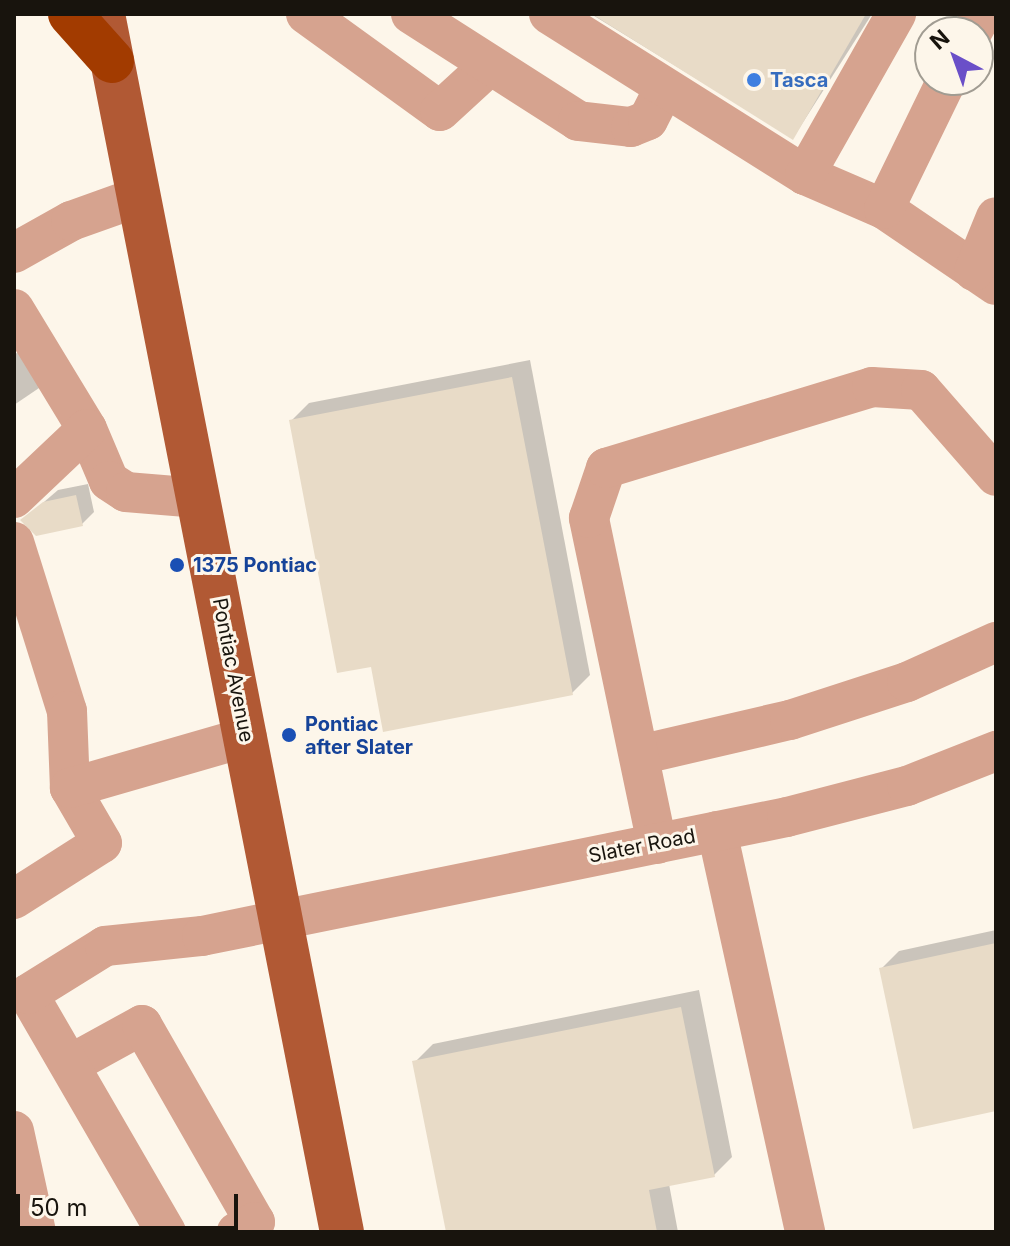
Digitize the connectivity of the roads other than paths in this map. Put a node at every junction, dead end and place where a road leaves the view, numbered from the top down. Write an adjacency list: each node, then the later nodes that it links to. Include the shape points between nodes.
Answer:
1 (70, 14): 7 (highway)
2 (103, 14): 7 (main road, Pontiac Avenue)
3 (306, 14): 8 (street, via 440,111)
4 (411, 14): 8 (street)
5 (549, 14): 9 (street)
6 (896, 14): 11 (street)
7 (112, 61): 12 (main road, Pontiac Avenue)
8 (488, 67): 9 (street, via 578,121 631,127 648,120)
9 (664, 89): 11 (street)
10 (939, 96): 13 (street)
11 (805, 175): 13 (street)
12 (138, 197): 15 (street, via 71,221); 21 (main road, Pontiac Avenue)
13 (884, 209): 16 (street)
14 (996, 217): 16 (street)
15 (14, 253)
16 (985, 278)
17 (14, 309): 18 (street)
18 (87, 429): 20 (street); 21 (street, via 109,481 126,492)
19 (996, 476): 26 (street, via 921,390 872,387 606,468 589,518)
20 (14, 498)
21 (199, 498): 24 (main road, Pontiac Avenue)
22 (14, 542): 27 (street, via 67,711)
23 (996, 642): 26 (street, via 907,682 790,720)
24 (247, 737): 27 (street); 31 (main road, Pontiac Avenue)
25 (996, 751): 28 (street, Slater Road, via 907,786)
26 (639, 755): 29 (street)
27 (70, 788): 30 (street, via 102,843)
28 (717, 831): 29 (street, Slater Road); 38 (street)
29 (657, 844): 31 (street, Slater Road)
30 (14, 899)
31 (281, 919): 32 (street, Slater Road, via 105,946 28,994); 37 (main road, Pontiac Avenue)
32 (71, 1064): 35 (street); 36 (street, via 142,1025 255,1222)
33 (14, 1131): 34 (street)
34 (36, 1232)
35 (166, 1232)
36 (237, 1232)
37 (342, 1232)
38 (805, 1232)

